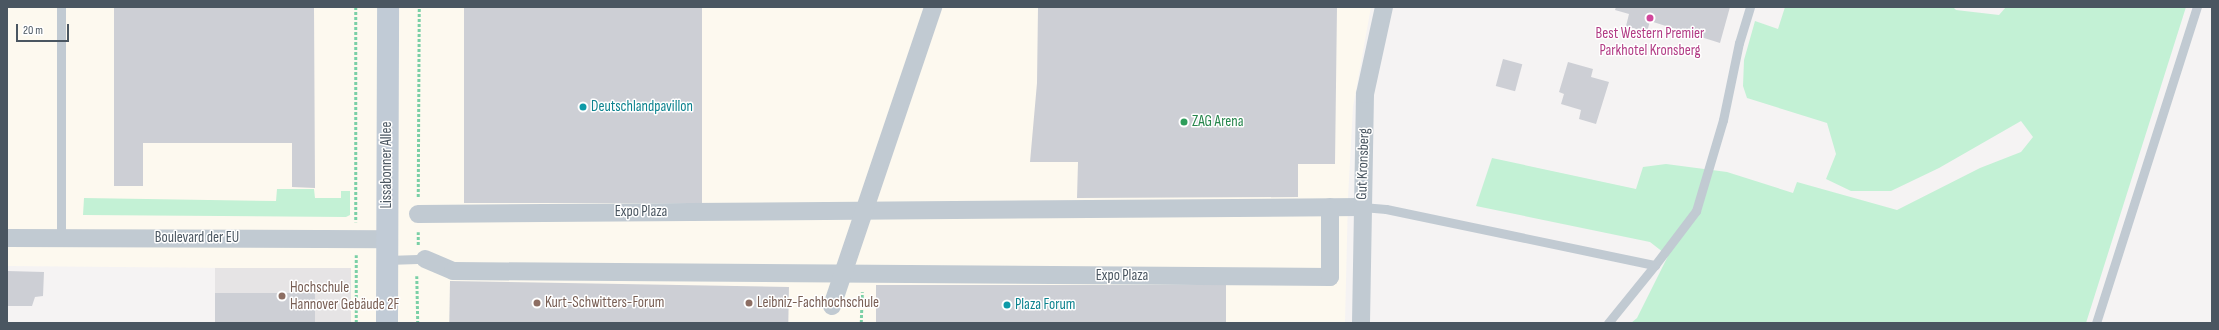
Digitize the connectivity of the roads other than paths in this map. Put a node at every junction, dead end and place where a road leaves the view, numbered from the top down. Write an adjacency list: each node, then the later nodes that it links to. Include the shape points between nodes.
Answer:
1 (61, 7): 12 (lane)
2 (388, 7): 13 (main road, Lissabonner Allee)
3 (934, 7): 9 (street)
4 (1384, 7): 8 (street, Gut Kronsberg, via 1365,94)
5 (1750, 7): 15 (lane, via 1739,43 1723,120 1696,211)
6 (2197, 7): 21 (lane)
7 (1330, 207): 8 (street, Expo Plaza); 9 (street, Expo Plaza); 16 (street, Expo Plaza, via 1330,277)
8 (1362, 207): 15 (lane, via 1386,209); 19 (street, Gut Kronsberg)
9 (864, 211): 10 (street, Expo Plaza); 16 (street)
10 (418, 214)
11 (7, 238): 12 (street, Boulevard der EU)
12 (61, 238): 13 (street, Boulevard der EU, via 356,239)
13 (387, 250): 14 (lane); 18 (main road, Lissabonner Allee)
14 (421, 259): 16 (street, Expo Plaza, via 452,271)
15 (1655, 265): 20 (lane)
16 (843, 274): 17 (street)
17 (832, 306)
18 (387, 323)
19 (1361, 323)
20 (1608, 323)
21 (2096, 323)

